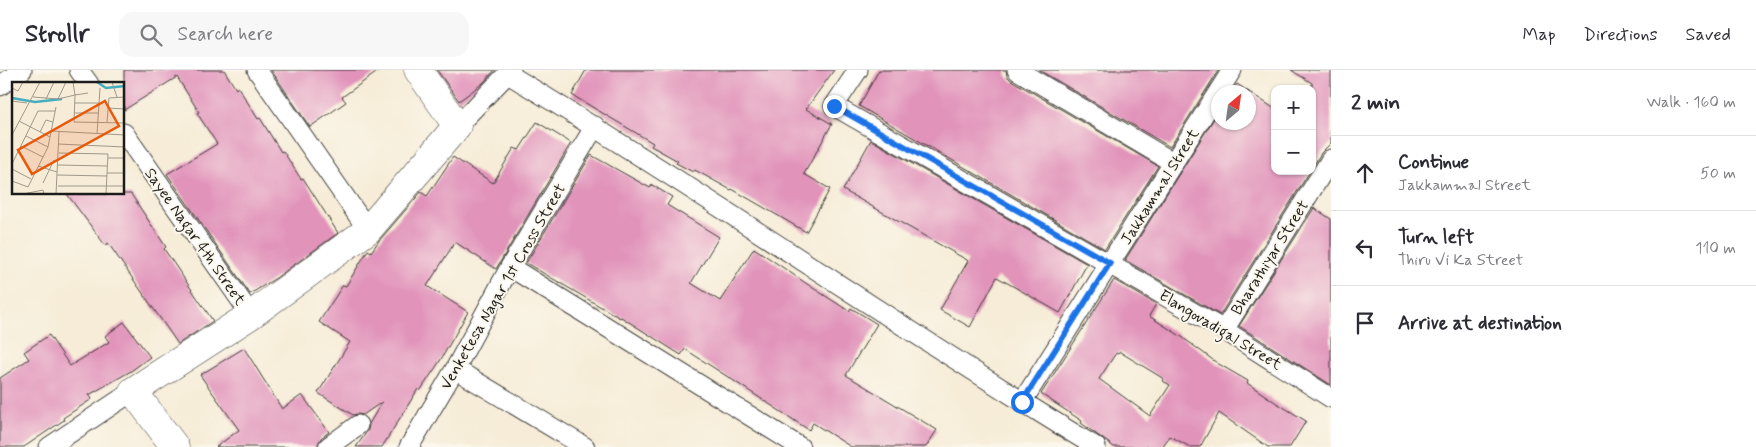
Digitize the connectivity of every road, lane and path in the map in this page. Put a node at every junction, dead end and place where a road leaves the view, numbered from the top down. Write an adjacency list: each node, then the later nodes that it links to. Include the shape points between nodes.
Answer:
1 (22, 70): 10 (street)
2 (79, 70): 9 (street)
3 (257, 70): 16 (street)
4 (418, 70): 11 (street)
5 (858, 70): 17 (street, Elangovadigal Street, via 834,106)
6 (1017, 70): 14 (street)
7 (1232, 70): 14 (street, Jakkammal Street)
8 (510, 72): 11 (street); 12 (street)
9 (88, 82)
10 (0, 86)
11 (457, 126): 16 (street)
12 (595, 126): 18 (street, Venketesa Nagar 1st Cross Street); 24 (street)
13 (125, 134): 19 (street, Sayee Nagar 4th Street)
14 (1174, 163): 17 (street, Jakkammal Street)
15 (1328, 170): 20 (street, Bharathiyar Street)
16 (368, 230): 19 (street)
17 (1110, 263): 20 (street, Elangovadigal Street); 24 (street, Jakkammal Street)
18 (510, 267): 21 (street, Venketesa Nagar 1st Cross Street); 31 (street)
19 (251, 315): 22 (street)
20 (1224, 330): 23 (street, Elangovadigal Street)
21 (455, 369): 29 (street, Venketesa Nagar 1st Cross Street); 30 (street)
22 (134, 391): 26 (street); 27 (street)
23 (1331, 398)
24 (1022, 402): 32 (street)
25 (358, 425): 28 (street)
26 (49, 447)
27 (175, 447)
28 (328, 447)
29 (408, 447)
30 (585, 447)
31 (800, 447)
32 (1096, 447)

